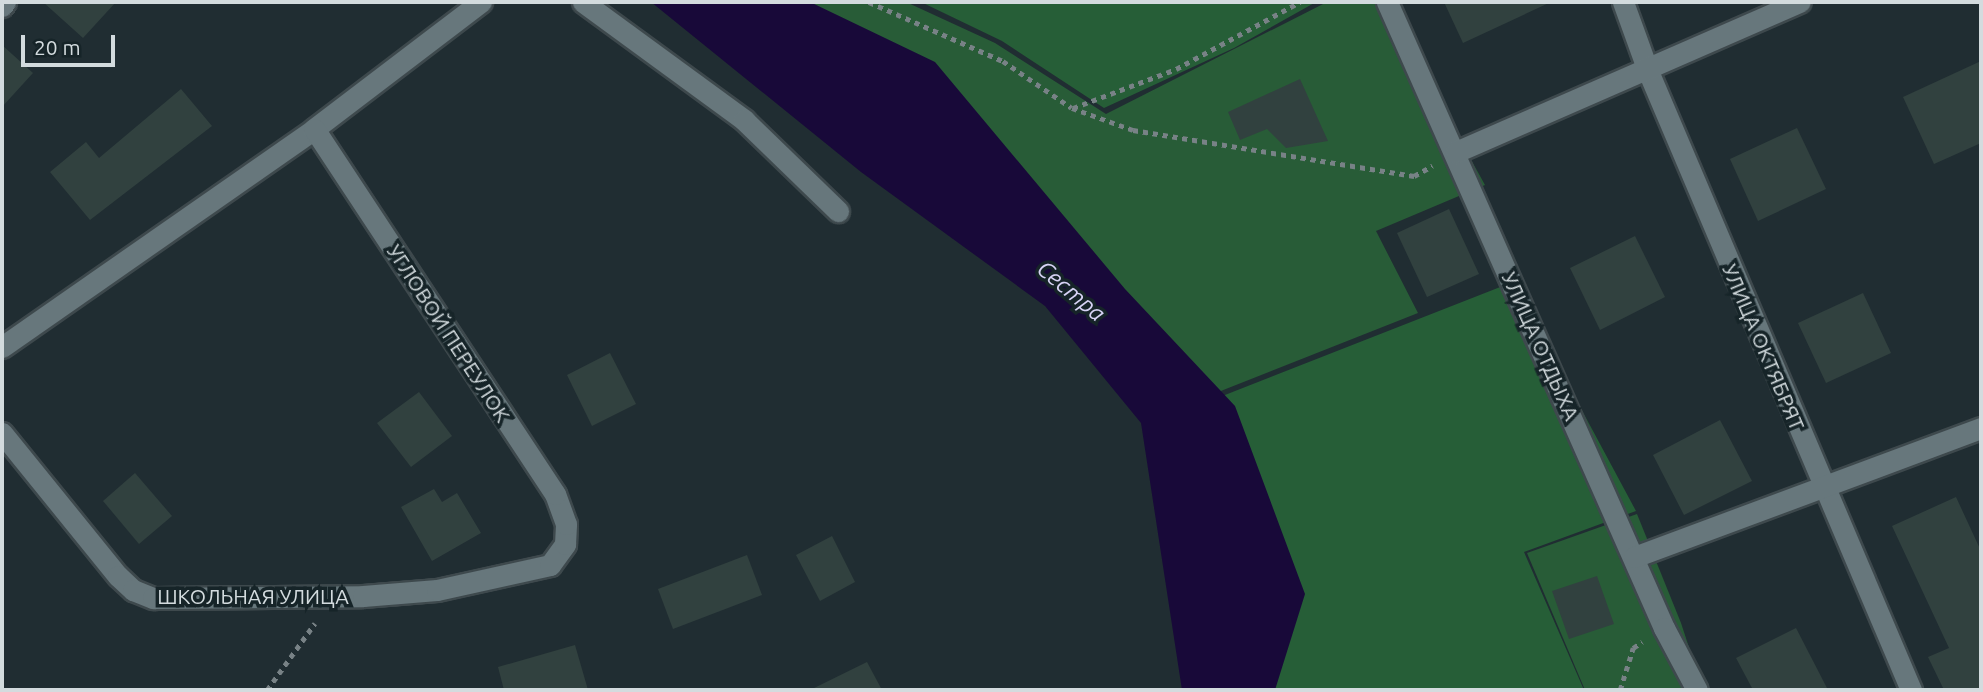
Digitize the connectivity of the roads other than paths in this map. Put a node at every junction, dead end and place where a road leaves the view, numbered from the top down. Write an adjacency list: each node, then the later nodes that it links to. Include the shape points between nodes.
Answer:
1 (5, 2): 7 (street)
2 (481, 2): 9 (street)
3 (583, 2): 11 (street, via 744,120)
4 (1387, 2): 10 (street, УЛИЦА ОТДЫХА)
5 (1623, 2): 8 (street, УЛИЦА ОКТЯБРЯТ)
6 (1800, 2): 8 (street)
7 (2, 6)
8 (1648, 71): 10 (street); 15 (street, УЛИЦА ОКТЯБРЯТ)
9 (314, 129): 12 (street); 16 (street, УГЛОВОЙ ПЕРЕУЛОК, via 555,494 566,524)
10 (1456, 152): 17 (street, УЛИЦА ОТДЫХА)
11 (838, 211)
12 (2, 347)
13 (1981, 428): 15 (street)
14 (2, 433): 16 (street, ШКОЛЬНАЯ УЛИЦА, via 133,590 153,598 437,590 550,565)
15 (1823, 487): 17 (street); 19 (street, УЛИЦА ОКТЯБРЯТ)
16 (565, 544)
17 (1634, 557): 18 (street, УЛИЦА ОТДЫХА)
18 (1697, 690)
19 (1911, 690)

